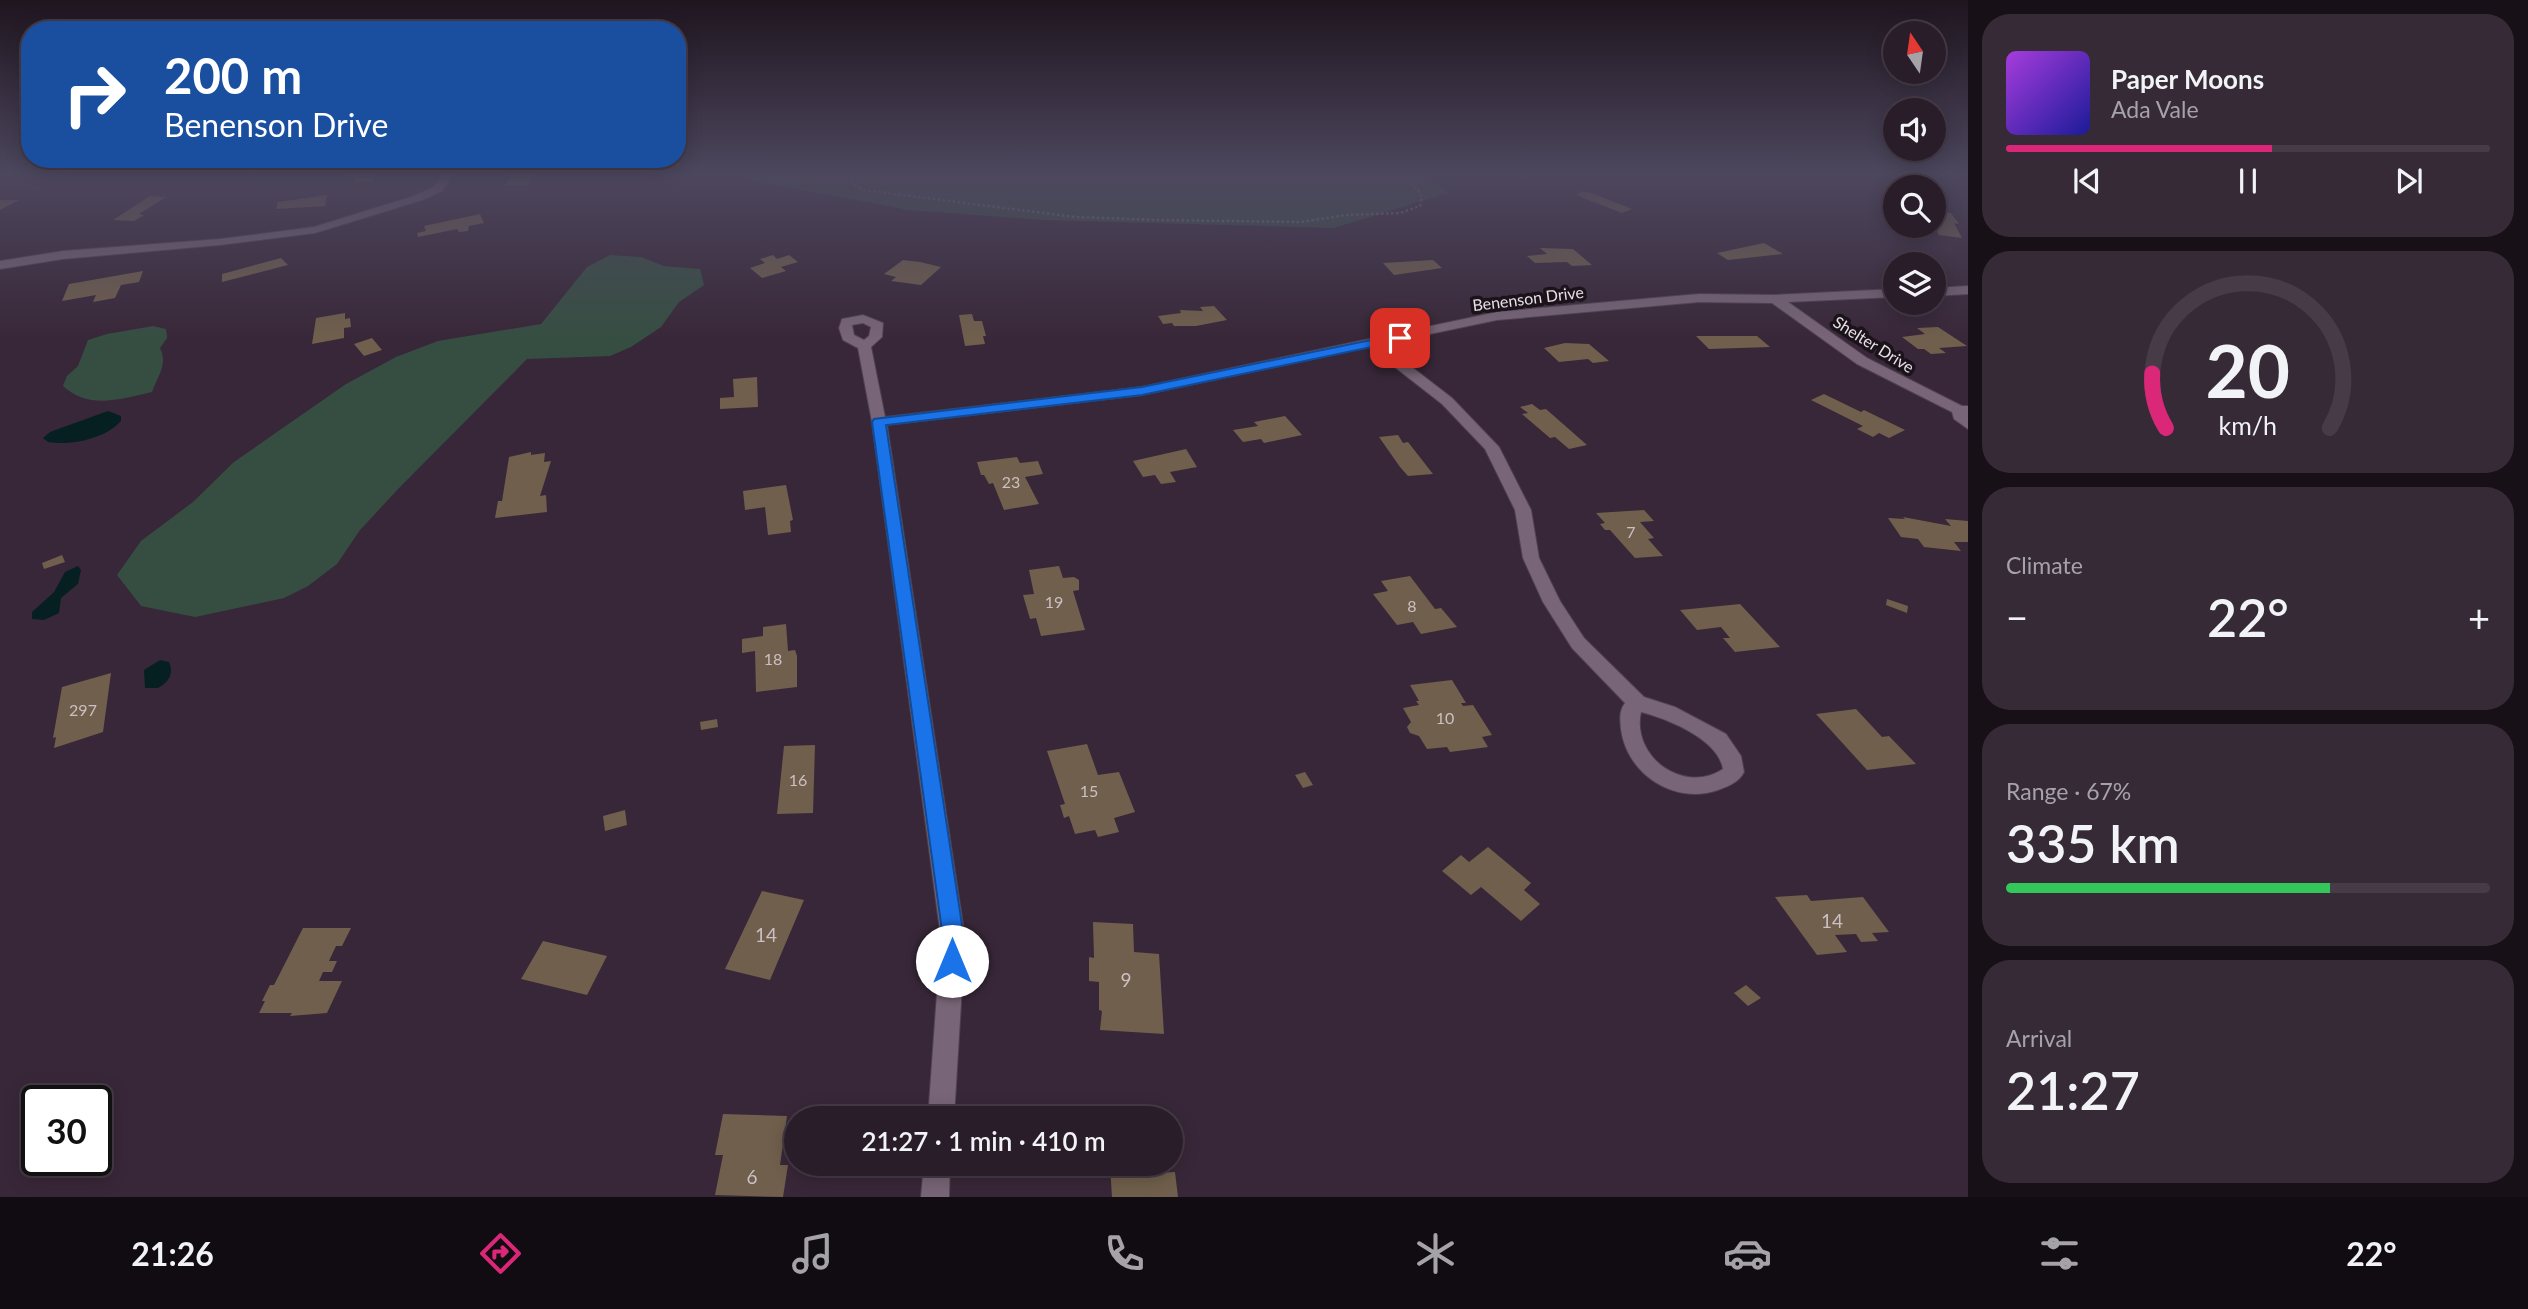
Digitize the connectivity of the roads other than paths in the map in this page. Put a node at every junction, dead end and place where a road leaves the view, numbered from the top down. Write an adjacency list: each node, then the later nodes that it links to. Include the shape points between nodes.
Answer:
1 (319, 228): 2 (street)
2 (0, 265)
3 (1968, 290): 4 (street)
4 (1946, 291)
5 (1883, 294): 6 (street, Benenson Drive)
6 (1775, 299): 7 (street, Benenson Drive, via 1699,298 1497,316); 9 (street, Shelter Drive, via 1862,361)
7 (1373, 344): 10 (street, Benenson Drive, via 1142,391); 12 (street, via 1447,401 1492,447 1523,510 1531,558 1552,603 1578,643)
8 (864, 346): 10 (street)
9 (1964, 410): 11 (street, Shelter Drive, via 1959,416)
10 (879, 422): 13 (street, via 953,938)
11 (1968, 425)
12 (1637, 703): 12 (street, via 1668,712 1719,740 1731,756 1734,772 1725,781 1704,788 1682,786 1656,773 1635,746 1630,711)
13 (942, 1106)
14 (936, 1176): 15 (street)
15 (935, 1197)

